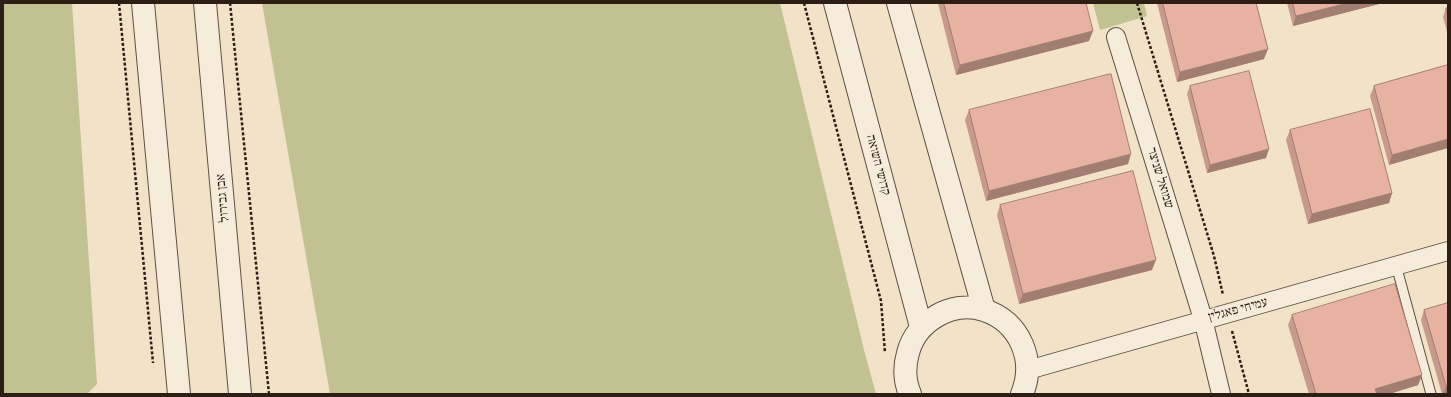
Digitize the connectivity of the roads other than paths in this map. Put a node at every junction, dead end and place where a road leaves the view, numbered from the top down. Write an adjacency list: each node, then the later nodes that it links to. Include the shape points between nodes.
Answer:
1 (143, 3): 12 (street)
2 (205, 3): 13 (street, אבן גבירול)
3 (835, 3): 10 (street, קדושי השואה)
4 (898, 3): 8 (street)
5 (1116, 37): 9 (street, שמואל שניצר)
6 (1448, 250): 7 (street, עמיחי פאגלין)
7 (1396, 265): 9 (street, עמיחי פאגלין); 17 (lane)
8 (984, 310): 10 (street, via 950,310 935,316); 11 (street, via 1002,319 1016,333 1025,350)
9 (1203, 319): 11 (street, עמיחי פאגלין); 16 (street, שמואל שניצר)
10 (921, 327): 14 (street, via 910,344 904,364 906,385)
11 (1028, 370): 15 (street)
12 (178, 394)
13 (240, 394)
14 (910, 394)
15 (1022, 394)
16 (1221, 394)
17 (1431, 394)

